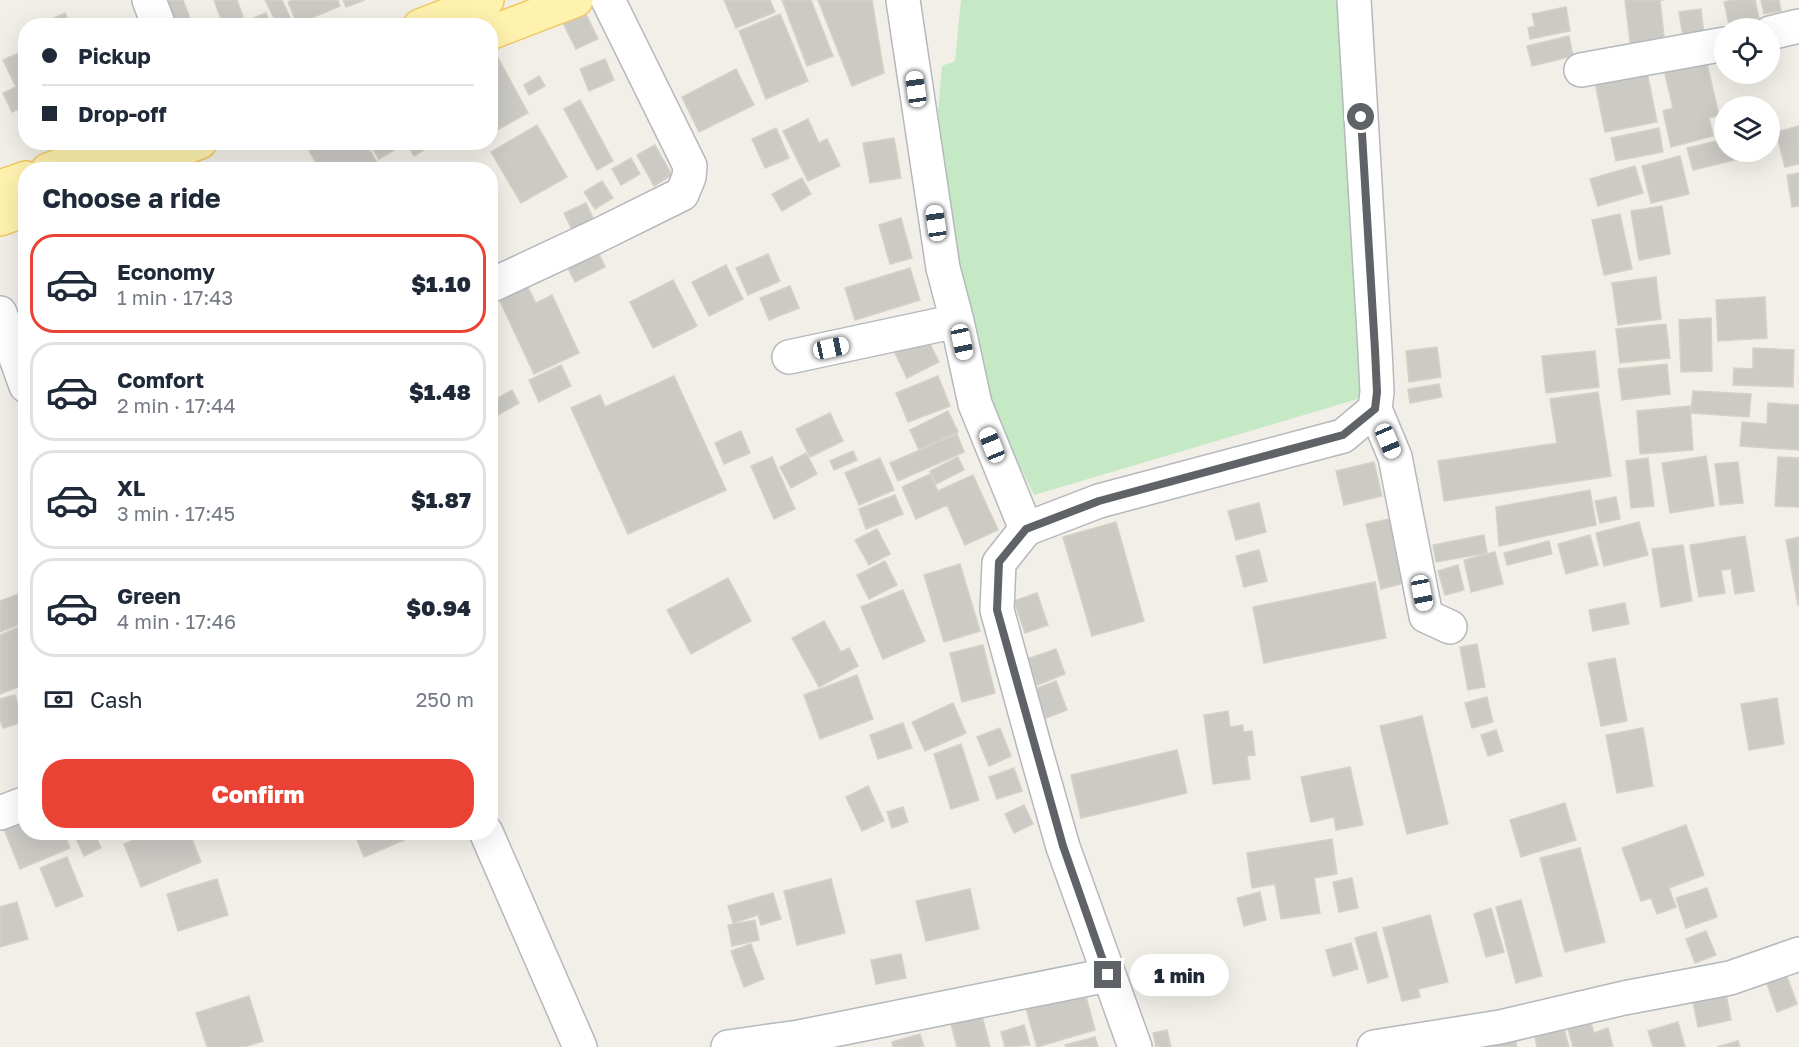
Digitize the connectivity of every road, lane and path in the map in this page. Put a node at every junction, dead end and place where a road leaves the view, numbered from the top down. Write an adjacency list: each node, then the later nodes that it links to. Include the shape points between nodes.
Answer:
1 (148, 0): 7 (street)
2 (487, 0): 8 (main road)
3 (576, 0): 10 (main road)
4 (608, 0): 22 (street, via 690,166 686,185 682,194)
5 (903, 0): 24 (street, via 943,268)
6 (1354, 0): 27 (street, via 1375,350)
7 (156, 18)
8 (441, 18)
9 (1799, 26): 11 (street)
10 (498, 30)
11 (1780, 31)
12 (1714, 46): 13 (street)
13 (1581, 70)
14 (100, 150): 16 (main road)
15 (180, 150): 17 (main road)
16 (69, 162)
17 (150, 162)
18 (18, 181): 19 (main road)
19 (0, 187)
20 (18, 213): 21 (main road)
21 (0, 219)
22 (498, 282)
23 (0, 313): 26 (street)
24 (957, 321): 25 (street); 28 (street, via 975,404)
25 (789, 357)
26 (18, 364)
27 (1375, 409): 28 (street, via 1343,435 1099,501); 29 (street, via 1395,457 1426,616)
28 (1026, 529): 34 (street, via 999,562 997,610 1063,846)
29 (1450, 627)
30 (18, 806): 31 (street)
31 (0, 813)
32 (489, 840): 36 (street)
33 (1799, 954): 39 (street, via 1730,978 1500,1027)
34 (1108, 975): 35 (street); 38 (street)
35 (797, 1042): 37 (street)
36 (580, 1047)
37 (728, 1047)
38 (1135, 1047)
39 (1374, 1047)

